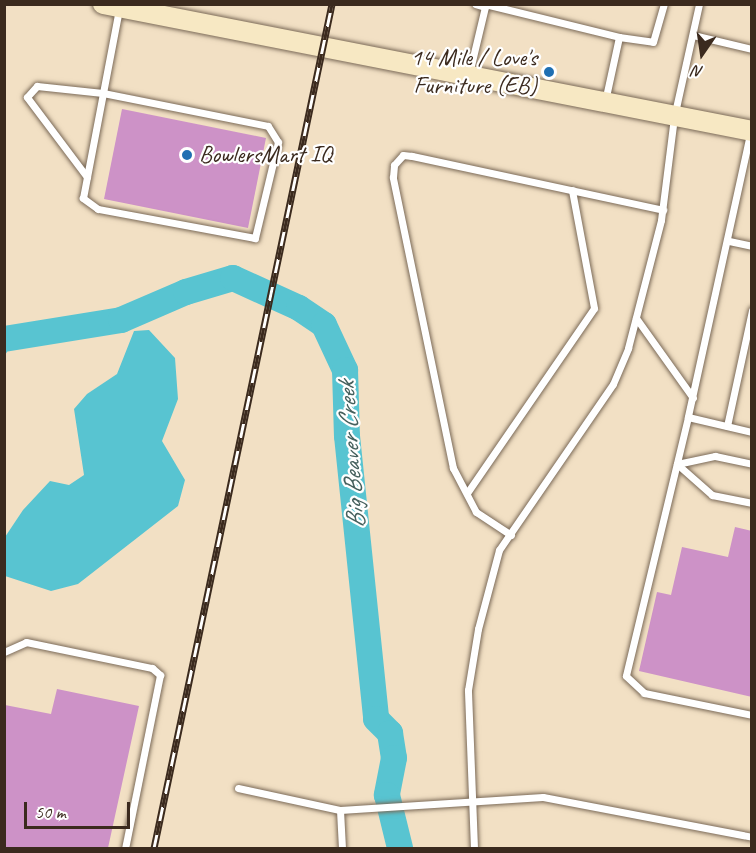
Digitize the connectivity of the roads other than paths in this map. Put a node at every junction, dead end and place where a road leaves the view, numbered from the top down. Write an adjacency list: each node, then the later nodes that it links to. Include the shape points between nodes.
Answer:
1 (475, 4): 5 (lane)
2 (664, 4): 7 (lane, via 653,42)
3 (699, 4): 6 (lane)
4 (111, 6): 9 (main road); 10 (lane)
5 (485, 6): 7 (lane); 9 (lane)
6 (693, 35): 8 (lane); 12 (lane)
7 (620, 37): 11 (lane)
8 (752, 49)
9 (469, 77): 11 (main road)
10 (103, 93): 14 (lane); 14 (lane, via 37,86 27,97); 14 (lane, via 268,126 278,142 255,238 98,209 83,198)
11 (605, 104): 12 (main road)
12 (674, 117): 13 (main road); 16 (lane)
13 (751, 131): 17 (lane)
14 (87, 177)
15 (572, 190): 16 (lane); 27 (lane, via 594,308); 27 (lane, via 412,156 403,155 394,165 393,177 453,468)
16 (663, 210): 20 (lane)
17 (729, 241): 18 (lane); 21 (lane)
18 (752, 246)
19 (752, 310): 23 (lane)
20 (636, 318): 21 (lane); 29 (lane, via 613,384)
21 (693, 398): 22 (lane)
22 (688, 417): 23 (lane); 25 (lane)
23 (727, 426): 24 (lane)
24 (752, 432)
25 (677, 464): 26 (lane, via 715,456); 28 (lane, via 712,495); 31 (lane, via 626,676 644,693)
26 (752, 464)
27 (467, 493): 29 (lane, via 476,512)
28 (752, 503)
29 (511, 535): 33 (lane, via 499,550 478,629 468,690)
30 (4, 652): 36 (lane, via 26,642 152,668 160,675)
31 (752, 715)
32 (238, 788): 34 (lane)
33 (472, 802): 34 (lane); 35 (lane, via 524,797 562,799); 38 (lane)
34 (340, 810): 37 (lane)
35 (752, 837)
36 (125, 849)
37 (342, 849)
38 (474, 849)

